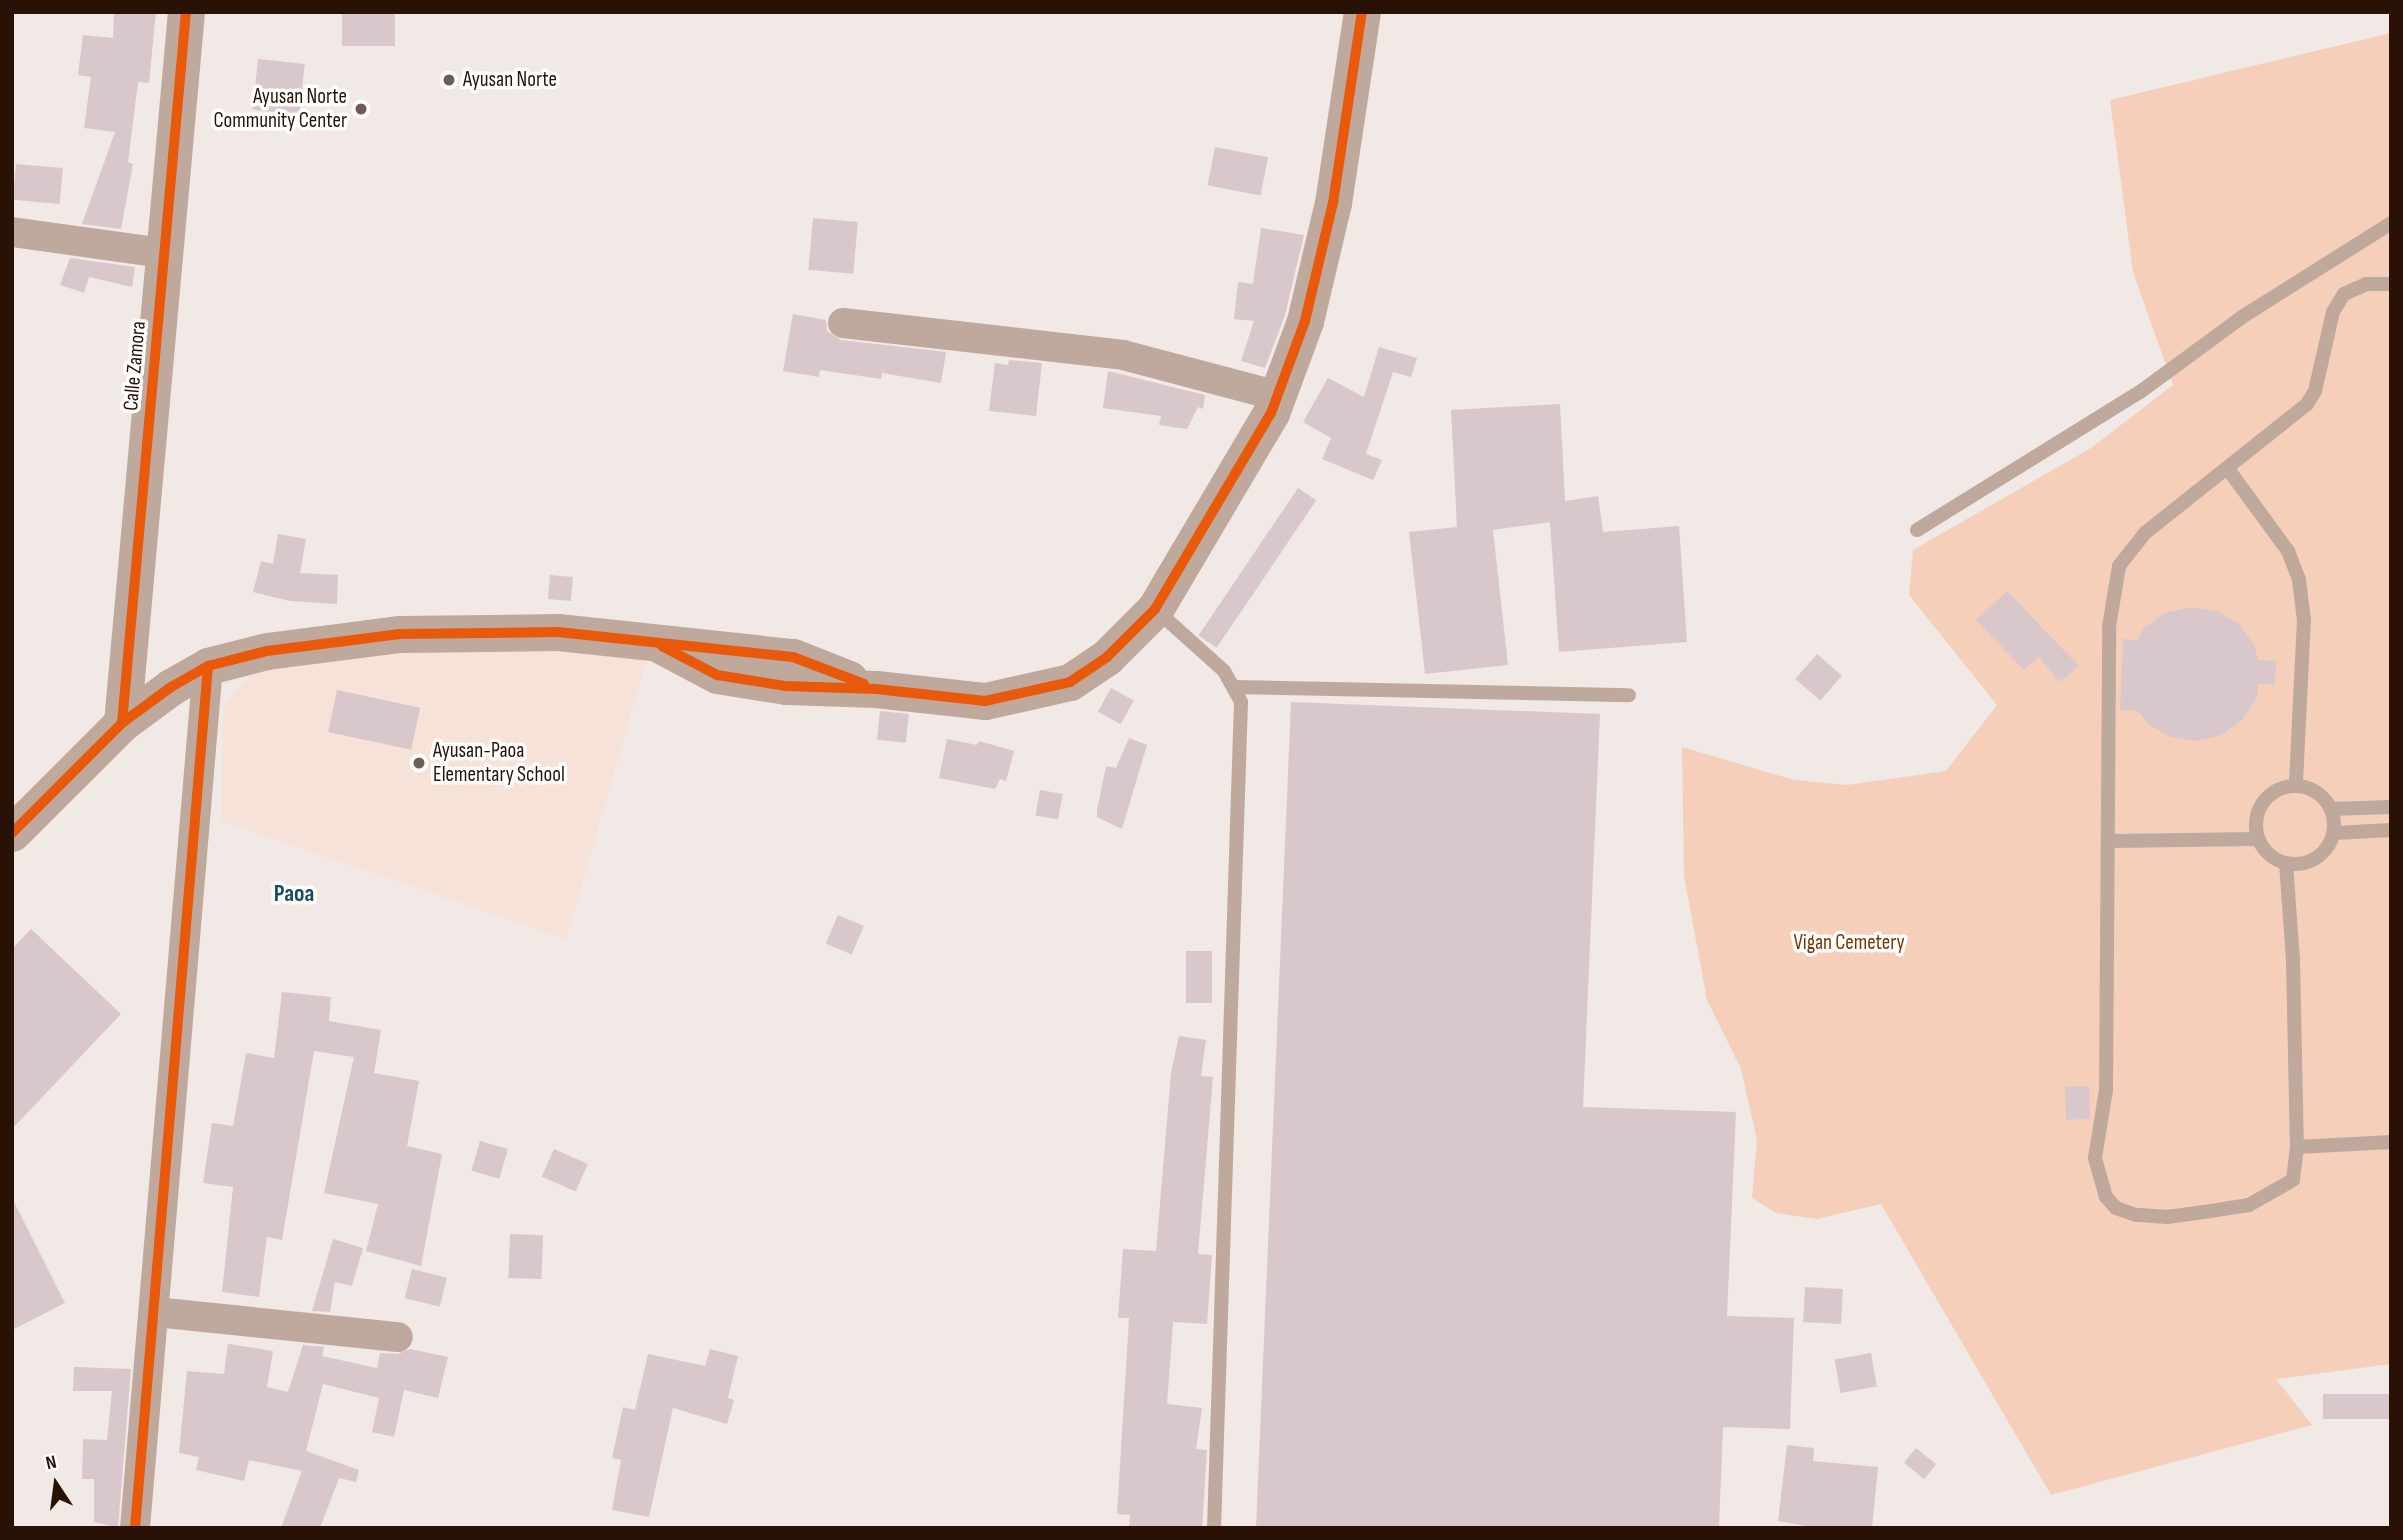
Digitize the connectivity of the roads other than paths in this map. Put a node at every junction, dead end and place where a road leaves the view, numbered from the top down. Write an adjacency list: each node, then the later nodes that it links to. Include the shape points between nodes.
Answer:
1 (186, 12): 5 (street, Calle Zamora)
2 (1362, 12): 8 (street, via 1333,203 1306,321)
3 (2391, 223): 10 (lane, via 2242,317 2140,392)
4 (12, 232): 5 (street)
5 (164, 253): 15 (street, Calle Zamora)
6 (2391, 284): 9 (lane, via 2366,284 2344,293 2333,312 2315,391 2307,404)
7 (843, 323): 8 (street, via 1123,355)
8 (1278, 396): 11 (street, via 1213,518)
9 (2228, 469): 16 (lane, via 2288,551 2299,580 2304,619); 23 (lane, via 2145,533 2119,566 2109,627)
10 (1917, 530)
11 (1155, 609): 12 (street, via 1107,657 1070,682 985,701 876,689 662,646 558,632 400,634 267,651); 13 (lane, via 1224,671)
12 (208, 666): 15 (street); 27 (street)
13 (1235, 687): 14 (lane); 30 (lane, via 1241,702)
14 (1629, 695)
15 (122, 723): 20 (street)
16 (2296, 785): 18 (lane, via 2324,797); 22 (lane, via 2282,787 2260,805 2255,818)
17 (2391, 807): 18 (lane)
18 (2332, 809): 21 (lane)
19 (2391, 830): 21 (lane)
20 (12, 833)
21 (2334, 833): 24 (lane, via 2314,860)
22 (2257, 839): 23 (lane); 24 (lane, via 2273,858)
23 (2111, 841): 26 (lane, via 2106,1090 2095,1158 2105,1197 2116,1208 2136,1215 2167,1217 2249,1205 2293,1180)
24 (2286, 863): 26 (lane)
25 (2391, 1142): 26 (lane)
26 (2297, 1147)
27 (155, 1312): 28 (street); 29 (street)
28 (398, 1337)
29 (135, 1528)
30 (1214, 1528)

